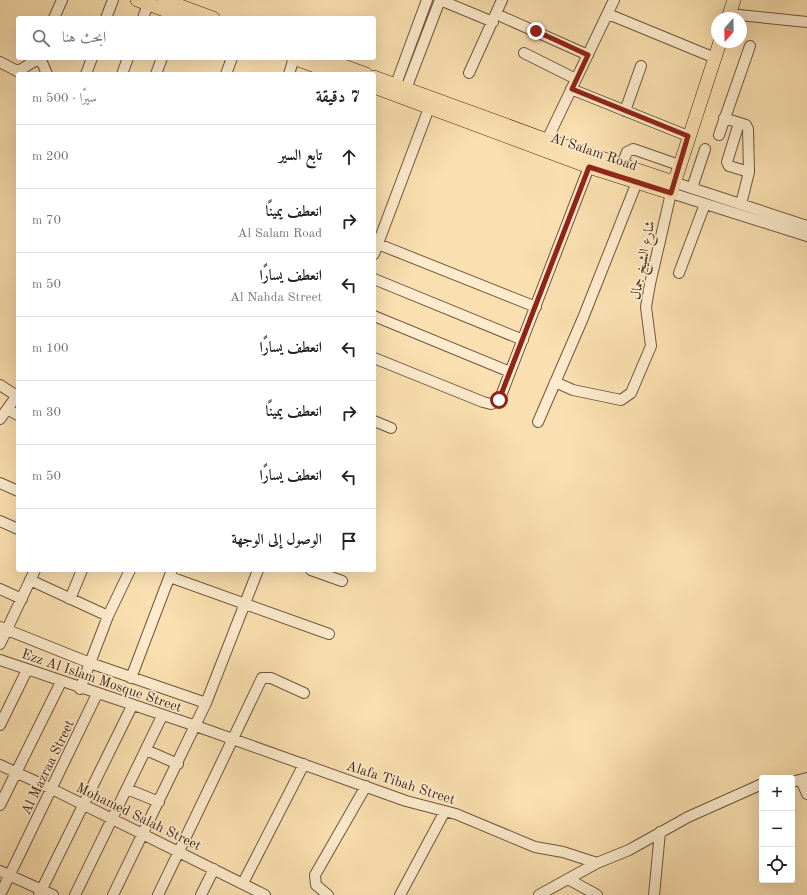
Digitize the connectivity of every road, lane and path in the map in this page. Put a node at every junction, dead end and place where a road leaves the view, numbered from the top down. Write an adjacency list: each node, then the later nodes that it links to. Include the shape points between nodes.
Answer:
1 (62, 0): 12 (street)
2 (113, 0): 13 (street)
3 (164, 0): 16 (main road)
4 (428, 0): 49 (street)
5 (440, 0): 18 (street); 49 (street)
6 (502, 0): 18 (street)
7 (614, 0): 11 (street)
8 (734, 0): 10 (main road)
9 (142, 2): 14 (street); 15 (main road)
10 (730, 12)
11 (608, 14): 23 (street); 24 (street)
12 (55, 16)
13 (107, 16)
14 (143, 16)
15 (177, 16)
16 (208, 16)
17 (747, 17): 19 (street)
18 (494, 18): 23 (street); 44 (street)
19 (807, 22)
20 (750, 46): 52 (street)
21 (718, 48): 24 (main road)
22 (524, 53): 46 (street)
23 (588, 55): 46 (street)
24 (715, 58): 55 (main road)
25 (36, 60): 34 (street, via 17,71)
26 (40, 60): 36 (street)
27 (91, 60): 37 (street)
28 (127, 60): 38 (street)
29 (161, 60): 39 (street)
30 (231, 60): 40 (street)
31 (293, 60): 41 (street)
32 (299, 60): 42 (main road)
33 (328, 60): 43 (main road)
34 (0, 62)
35 (641, 66): 51 (street)
36 (46, 72)
37 (87, 72)
38 (123, 72)
39 (157, 72)
40 (227, 72)
41 (290, 72)
42 (328, 72)
43 (360, 72)
44 (469, 73)
45 (376, 78): 49 (main road, Al Salam Road)
46 (576, 79): 48 (street)
47 (376, 87): 49 (main road, Al Salam Road)
48 (572, 89): 51 (street); 56 (street)
49 (399, 91): 50 (main road, Al Salam Road); 56 (main road, Al Salam Road)
50 (429, 108): 60 (main road, Al Salam Road); 69 (street)
51 (625, 111): 55 (street)
52 (724, 118): 53 (street); 54 (street)
53 (739, 123): 61 (street, via 746,125 748,129); 61 (street, via 726,162 730,166)
54 (719, 135)
55 (688, 136): 59 (main road)
56 (547, 140): 58 (main road, Al Salam Road)
57 (705, 149): 64 (street)
58 (622, 165): 59 (street, via 627,152 633,149); 63 (main road, Al Salam Road)
59 (679, 166): 63 (main road)
60 (589, 167): 62 (main road, Al Salam Road); 73 (street)
61 (749, 172): 66 (street)
62 (637, 182): 63 (main road, Al Salam Road); 78 (street)
63 (672, 187): 64 (street, Al Salam Road); 65 (street, Al Salam Road); 78 (street, شارع الشيخ جمال, via 646,307 651,346 631,393 621,400 573,390)
64 (692, 188): 66 (street, Al Salam Road)
65 (705, 204): 68 (street, Al Salam Road); 71 (street)
66 (741, 204): 67 (street, Al Salam Road)
67 (807, 226)
68 (807, 236)
69 (378, 244): 70 (street); 73 (street)
70 (376, 249)
71 (679, 273)
72 (376, 280): 75 (street)
73 (536, 308): 75 (street)
74 (376, 317): 77 (street)
75 (523, 340): 77 (street)
76 (376, 359): 77 (street, via 491,404 499,400)
77 (510, 372)
78 (555, 382): 86 (street)
79 (0, 385): 80 (street)
80 (16, 394)
81 (16, 396): 82 (street)
82 (7, 409): 83 (street); 84 (street)
83 (16, 414)
84 (0, 419)
85 (376, 422): 87 (street)
86 (538, 422)
87 (391, 428)
88 (0, 483): 89 (street)
89 (16, 489)
90 (0, 521): 91 (street)
91 (16, 528)
92 (34, 572): 98 (street)
93 (81, 572): 101 (street)
94 (129, 572): 104 (street)
95 (257, 572): 103 (street)
96 (317, 572): 99 (street)
97 (171, 574): 103 (street); 111 (street)
98 (30, 580): 101 (street); 102 (street)
99 (342, 581)
100 (0, 589): 102 (street)
101 (70, 598): 104 (street)
102 (22, 599): 105 (street)
103 (245, 604): 106 (street); 116 (street)
104 (108, 616): 109 (street)
105 (4, 628): 107 (street); 109 (street)
106 (329, 634)
107 (0, 644)
108 (0, 660): 110 (street, Ezz Al Islam Mosque Street)
109 (90, 663): 111 (street); 113 (street)
110 (27, 670): 112 (street, Ezz Al Islam Mosque Street); 119 (street)
111 (131, 678): 116 (street)
112 (61, 682): 113 (street, Ezz Al Islam Mosque Street); 126 (street)
113 (80, 689): 115 (street, Ezz Al Islam Mosque Street)
114 (304, 693): 121 (street, via 271,678 262,678)
115 (97, 694): 117 (street, Ezz Al Islam Mosque Street); 130 (street, Al Mazraa Street)
116 (206, 703): 120 (street)
117 (132, 706): 118 (street, Ezz Al Islam Mosque Street); 134 (street)
118 (162, 716): 120 (street, Ezz Al Islam Mosque Street); 122 (street)
119 (0, 725)
120 (196, 726): 121 (street, Alafa Tibah Street); 123 (street)
121 (233, 740): 124 (street, Alafa Tibah Street); 140 (street)
122 (146, 750): 123 (street); 131 (street)
123 (178, 764): 133 (street)
124 (304, 764): 129 (street, Alafa Tibah Street); 145 (street)
125 (0, 765): 126 (street, Mohamed Salah Street)
126 (16, 772): 130 (street, Mohamed Salah Street); 135 (street)
127 (800, 780): 132 (street)
128 (759, 785): 138 (street)
129 (366, 786): 136 (street, Alafa Tibah Street, via 406,801); 154 (street, via 315,875 316,885)
130 (52, 789): 134 (street, Mohamed Salah Street); 143 (street, Al Mazraa Street)
131 (127, 789): 133 (street); 137 (street)
132 (807, 794)
133 (159, 802): 139 (street)
134 (84, 804): 137 (street, Mohamed Salah Street); 146 (street)
135 (0, 805)
136 (445, 811): 141 (street, Alafa Tibah Street, via 535,847 563,852); 155 (street)
137 (113, 818): 139 (street, Mohamed Salah Street); 149 (street)
138 (660, 832): 141 (street, via 629,850); 158 (street)
139 (143, 833): 140 (street, Mohamed Salah Street); 150 (street)
140 (180, 852): 142 (street, Mohamed Salah Street); 151 (street)
141 (597, 863): 144 (street)
142 (214, 869): 145 (street, Mohamed Salah Street); 152 (street)
143 (5, 873): 146 (street); 147 (street, Al Mazraa Street)
144 (568, 879): 156 (street); 157 (street)
145 (243, 884): 153 (street, Mohamed Salah Street)
146 (40, 892): 148 (street)
147 (0, 895)
148 (53, 895)
149 (75, 895)
150 (113, 895)
151 (158, 895)
152 (201, 895)
153 (265, 895)
154 (328, 895)
155 (400, 895)
156 (539, 895)
157 (597, 895)
158 (654, 895)

